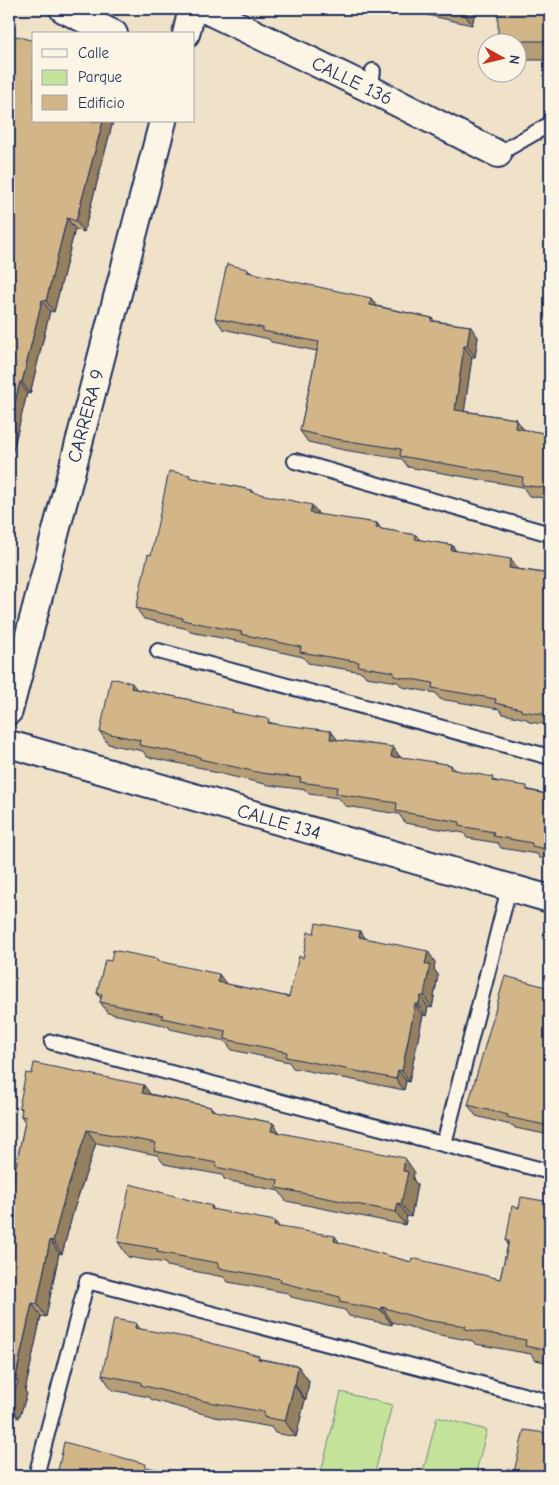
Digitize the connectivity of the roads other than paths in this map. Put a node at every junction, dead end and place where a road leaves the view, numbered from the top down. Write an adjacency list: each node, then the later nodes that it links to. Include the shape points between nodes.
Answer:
1 (63, 9): 4 (street)
2 (192, 9): 5 (street)
3 (204, 9): 8 (street, CALLE 136, via 371,80)
4 (110, 32)
5 (186, 32)
6 (163, 122): 12 (street, CARRERA 9)
7 (550, 124): 8 (lane)
8 (498, 154)
9 (295, 461): 10 (lane)
10 (550, 534)
11 (158, 650): 15 (lane)
12 (12, 683): 13 (street, CARRERA 9)
13 (9, 711)
14 (9, 744): 16 (street, CALLE 134)
15 (550, 757)
16 (509, 888): 17 (street, CALLE 134); 19 (lane)
17 (550, 898)
18 (52, 1042): 19 (lane)
19 (444, 1144): 20 (lane)
20 (550, 1172)
21 (550, 1402): 22 (lane, via 87,1281)
22 (36, 1476)

